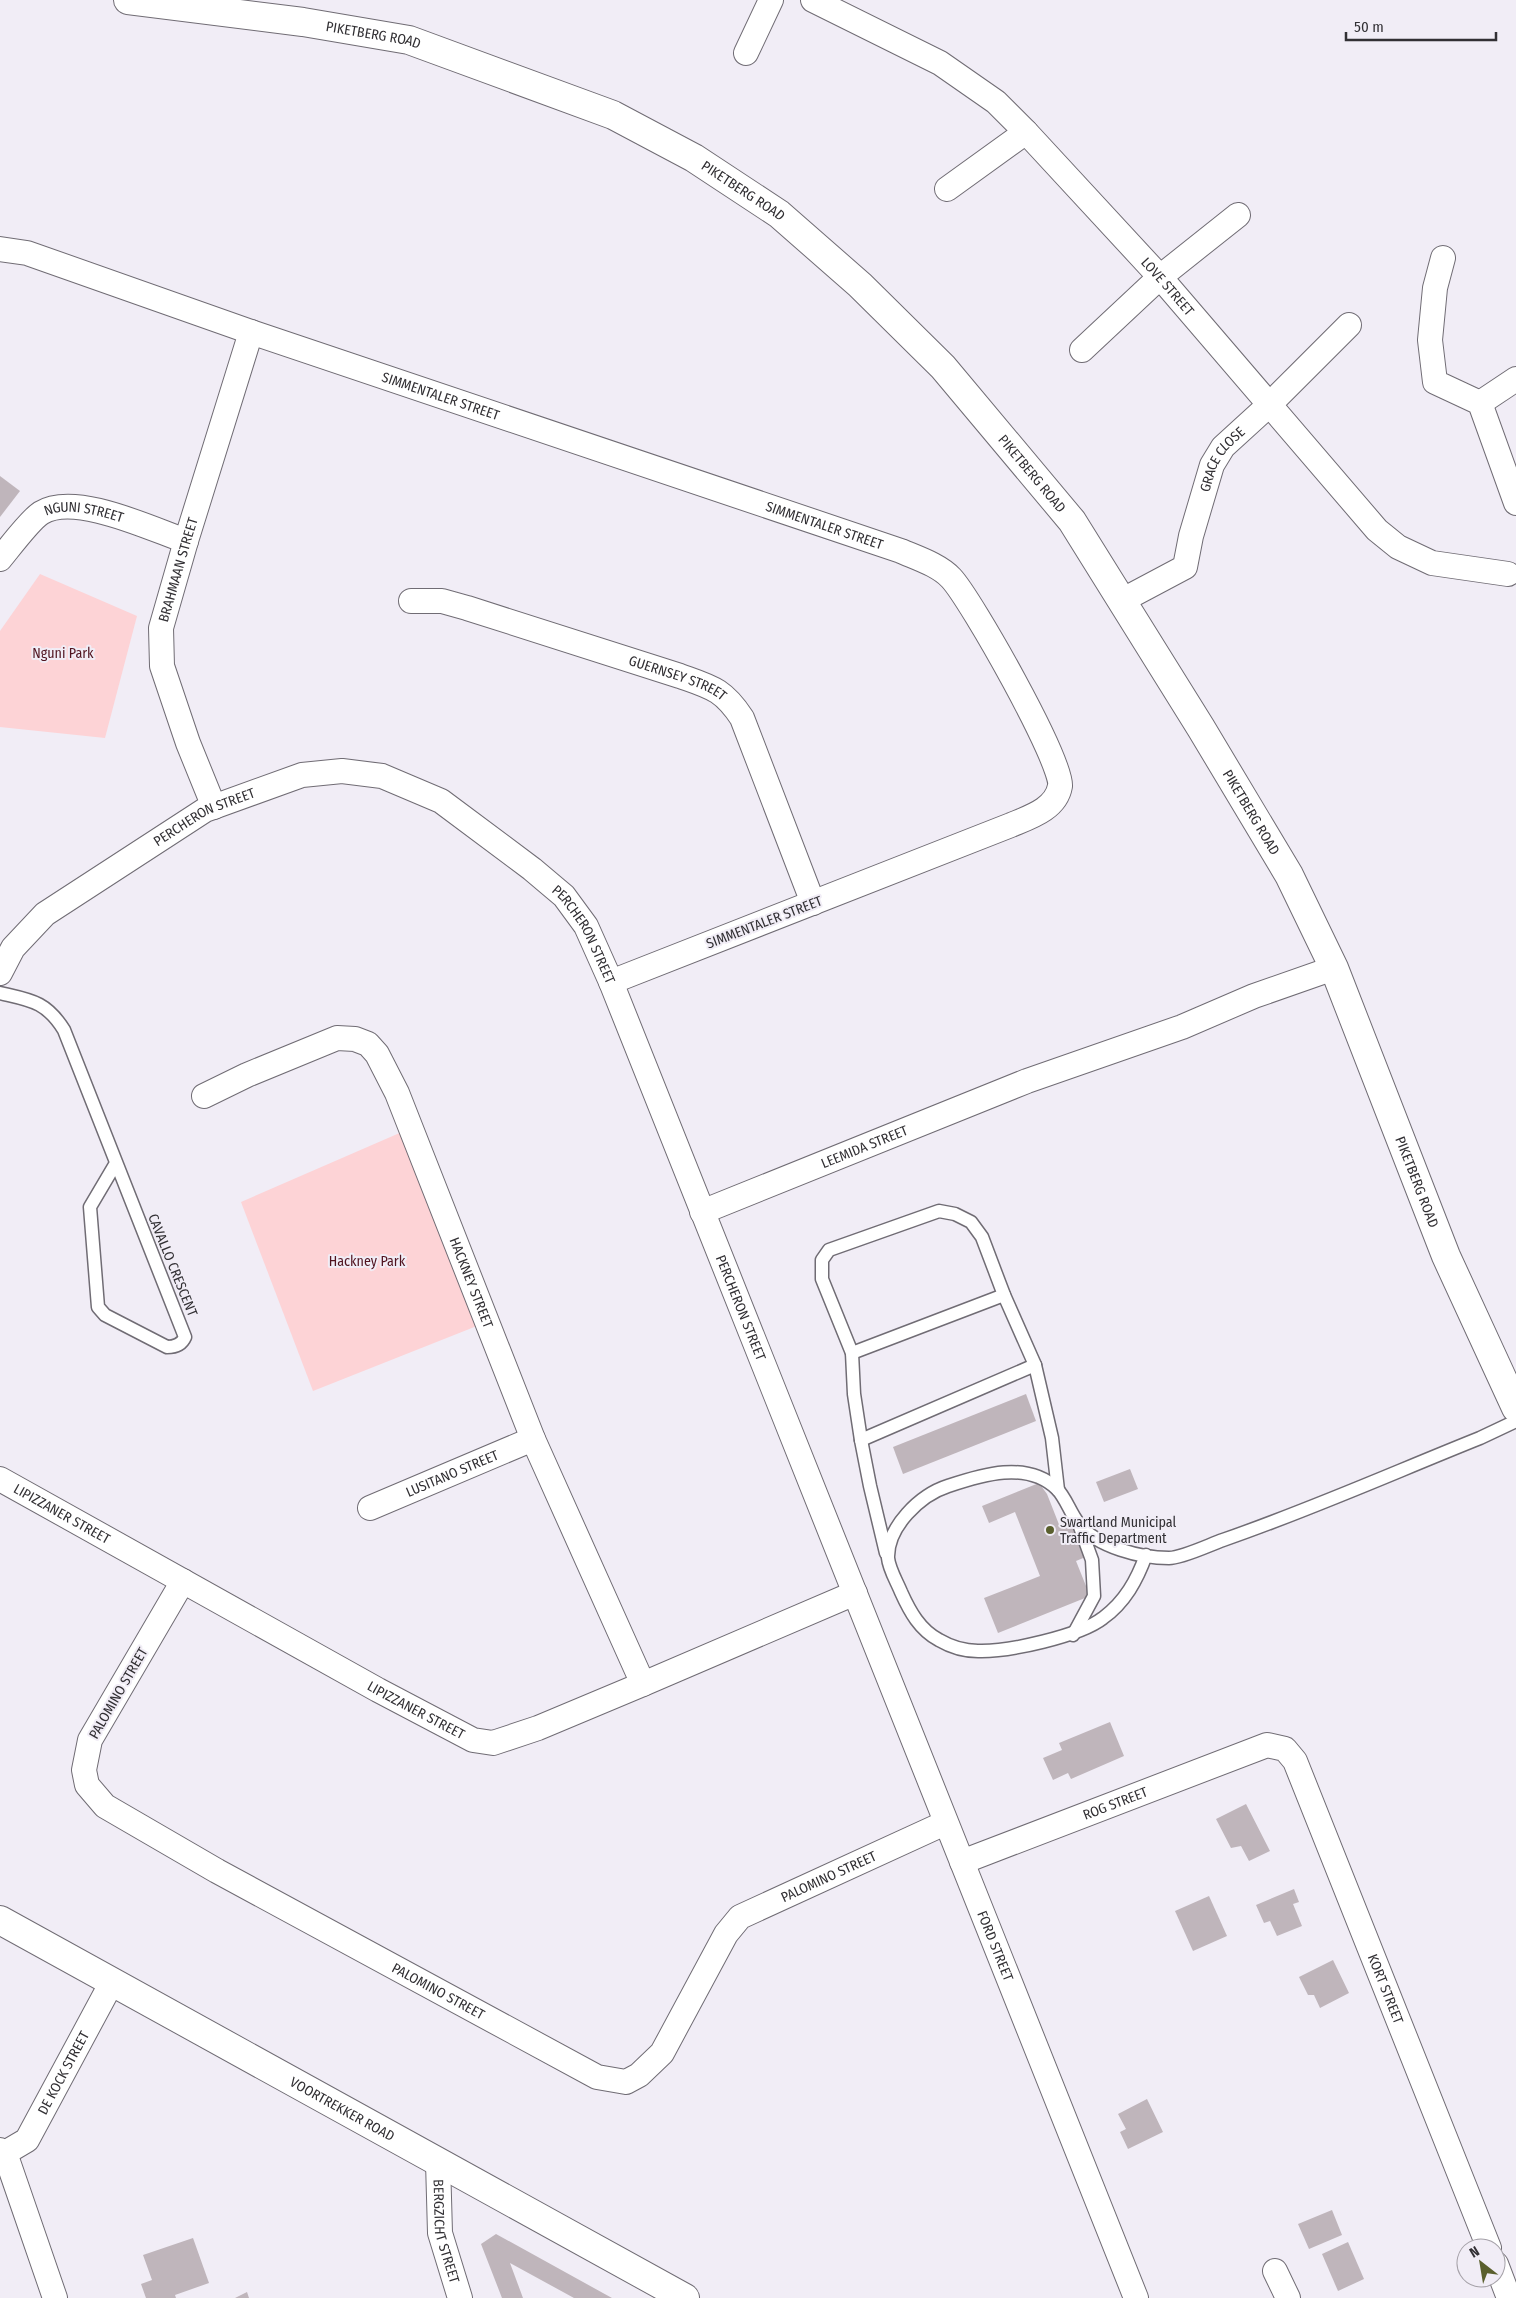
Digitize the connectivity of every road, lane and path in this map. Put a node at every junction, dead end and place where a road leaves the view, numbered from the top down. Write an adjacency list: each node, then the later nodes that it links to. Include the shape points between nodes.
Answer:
1 (128, 0): 23 (street, PIKETBERG ROAD, via 302,22 409,40 613,116 694,158 779,214 860,285 943,367 1072,521)
2 (771, 0): 4 (street)
3 (813, 0): 5 (street, LOVE STREET, via 940,63 996,102)
4 (746, 53)
5 (1026, 132): 6 (street); 10 (street, LOVE STREET)
6 (947, 189)
7 (1238, 215): 10 (street)
8 (0, 249): 12 (street, SIMMENTALER STREET, via 28,253)
9 (1443, 258): 15 (street, via 1435,288 1430,340 1435,382)
10 (1160, 278): 13 (street); 16 (street, LOVE STREET)
11 (1349, 324): 16 (street, GRACE CLOSE)
12 (251, 332): 19 (street, BRAHMAAN STREET); 25 (street, SIMMENTALER STREET, via 901,551 950,577 970,604 1060,774 1055,798 1036,815)
13 (1082, 350)
14 (1516, 379): 15 (street)
15 (1480, 403): 18 (street)
16 (1269, 405): 21 (street, LOVE STREET, via 1377,530 1398,547 1432,563); 23 (street, GRACE CLOSE, via 1223,447 1212,465 1185,567)
17 (1516, 470): 18 (street, via 1512,475)
18 (1514, 500)
19 (186, 541): 20 (street, NGUNI STREET, via 78,506 58,506 40,513); 24 (street, BRAHMAAN STREET, via 161,628 162,666 178,717)
20 (0, 559)
21 (1508, 574)
22 (411, 601): 25 (street, GUERNSEY STREET, via 442,601 466,608 680,676 714,688 730,699 742,718)
23 (1120, 601): 26 (street, PIKETBERG ROAD, via 1289,875)
24 (214, 807): 27 (street, PERCHERON STREET, via 204,810 123,861 45,914 13,948); 28 (street, PERCHERON STREET, via 302,775 342,772 382,776 441,801 564,896 586,926)
25 (813, 904): 28 (street, SIMMENTALER STREET)
26 (1334, 968): 32 (street, LEEMIDA STREET, via 1254,996 1182,1027 1027,1081); 36 (street, PIKETBERG ROAD, via 1446,1256)
27 (0, 973)
28 (611, 982): 32 (street, PERCHERON STREET)
29 (0, 993): 31 (lane, CAVALLO CRESCENT, via 34,1001 57,1018)
30 (204, 1096): 38 (street, HACKNEY STREET, via 247,1074 337,1038 368,1044 377,1054 397,1093)
31 (116, 1163): 31 (lane, CAVALLO CRESCENT, via 185,1337 172,1347 105,1315 98,1307 90,1207)
32 (702, 1212): 47 (street, PERCHERON STREET)
33 (1004, 1295): 34 (lane); 34 (lane, via 982,1237 971,1222 956,1214 939,1211 830,1250 822,1260 822,1279); 35 (lane)
34 (852, 1353): 39 (lane)
35 (1035, 1365): 39 (lane); 41 (lane, via 1052,1438)
36 (1516, 1408)
37 (1516, 1421): 44 (lane, via 1253,1529 1171,1558)
38 (533, 1439): 42 (street, LUSITANO STREET); 49 (street, HACKNEY STREET)
39 (861, 1440): 45 (lane)
40 (0, 1479): 46 (street, LIPIZZANER STREET)
41 (1058, 1490): 43 (lane); 45 (lane, via 1031,1476 1011,1471 987,1473 942,1488 912,1508 897,1526 890,1542)
42 (370, 1508)
43 (1079, 1525): 44 (lane, via 1105,1544); 48 (lane, via 1092,1560 1094,1596)
44 (1146, 1555): 48 (lane, via 1137,1581 1121,1601 1105,1618)
45 (888, 1561): 48 (lane, via 915,1618 924,1631 945,1644 968,1650 992,1651)
46 (183, 1581): 49 (street, LIPIZZANER STREET, via 473,1740 493,1743 538,1728); 51 (street, PALOMINO STREET, via 90,1740 84,1770 87,1785 105,1806 217,1871 597,2077 626,2082 662,2053 726,1934 740,1918)
47 (855, 1593): 49 (street, LIPIZZANER STREET); 51 (street, FORD STREET)
48 (1073, 1635)
49 (643, 1684)
50 (1267, 1745): 52 (street, ROG STREET); 57 (street, KORT STREET, via 1285,1749 1295,1761)
51 (945, 1823): 52 (street, FORD STREET)
52 (962, 1862): 62 (street, FORD STREET)
53 (0, 1920): 54 (street, VOORTREKKER ROAD)
54 (112, 1982): 55 (street, DE KOCK STREET, via 27,2140); 56 (street, VOORTREKKER ROAD)
55 (3, 2152): 59 (street, DE KOCK STREET)
56 (438, 2162): 60 (street, BERGZICHT STREET, via 440,2233); 61 (street, VOORTREKKER ROAD)
57 (1485, 2238)
58 (1275, 2271): 63 (street)
59 (56, 2298)
60 (460, 2298)
61 (685, 2298)
62 (1136, 2298)
63 (1288, 2298)

